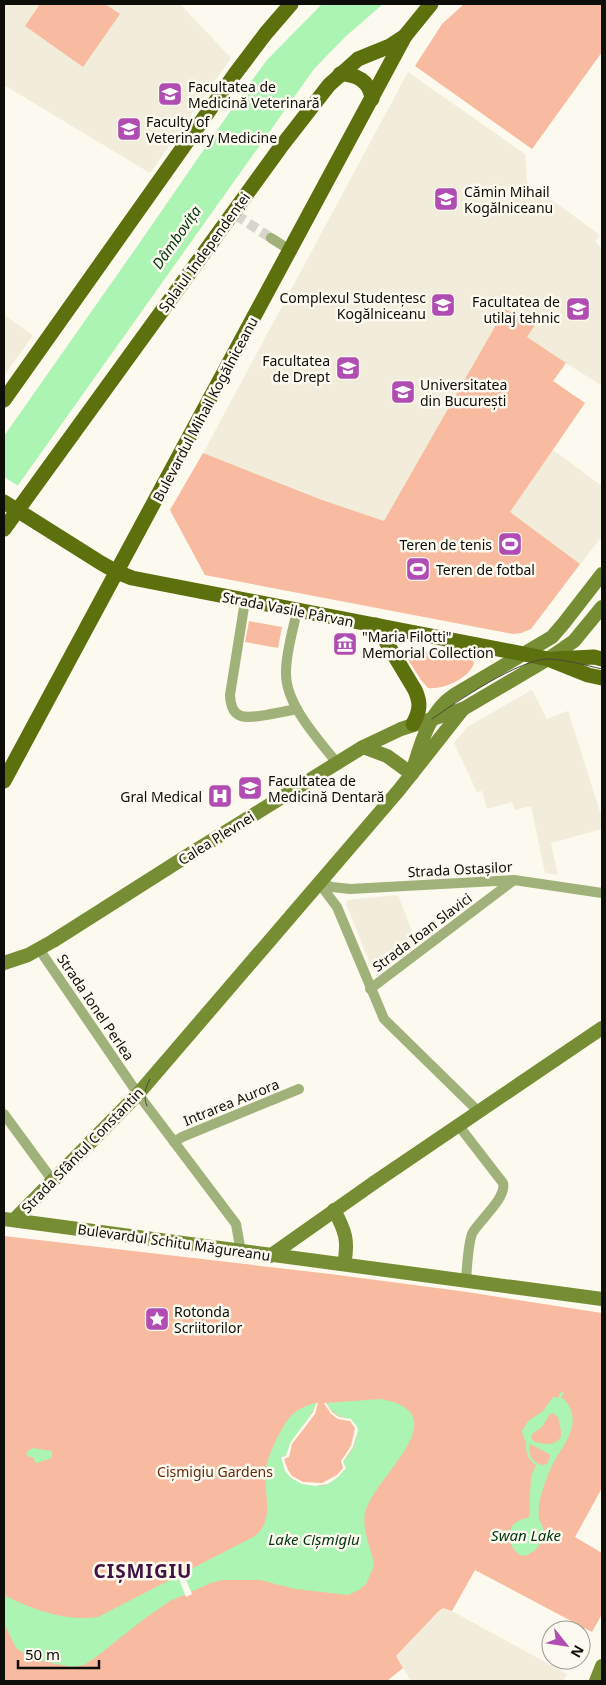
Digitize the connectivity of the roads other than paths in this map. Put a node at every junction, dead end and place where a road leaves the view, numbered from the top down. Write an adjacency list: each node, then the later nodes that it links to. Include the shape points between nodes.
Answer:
1 (431, 4): 3 (main road, Splaiul Independenței)
2 (286, 5): 8 (main road)
3 (405, 36): 4 (main road, Splaiul Independenței, via 358,59); 5 (main road, Bulevardul Mihail Kogălniceanu)
4 (340, 74): 5 (main road, via 364,81); 9 (main road, Splaiul Independenței, via 320,96 235,214)
5 (372, 98): 7 (main road, Bulevardul Mihail Kogălniceanu)
6 (271, 238): 7 (street)
7 (290, 250): 11 (main road, Bulevardul Mihail Kogălniceanu)
8 (4, 400)
9 (10, 505): 10 (main road, Splaiul Independenței); 11 (main road, Strada Vasile Pârvan)
10 (4, 529)
11 (117, 572): 13 (main road, Strada Vasile Pârvan, via 140,580); 28 (main road, Bulevardul Mihail Kogălniceanu)
12 (602, 574): 17 (street, via 558,630)
13 (245, 601): 15 (main road, Strada Vasile Pârvan); 21 (street, via 231,706 235,713 250,718)
14 (602, 607): 18 (street, Calea Plevnei, via 574,641)
15 (297, 611): 16 (main road, Strada Vasile Pârvan); 21 (street, via 286,673 290,694)
16 (376, 626): 17 (main road, Strada Vasile Pârvan); 24 (main road, via 419,698 419,713)
17 (524, 654): 18 (main road, Strada Vasile Pârvan); 23 (street, via 447,700)
18 (548, 659): 19 (main road); 20 (main road); 22 (street, Calea Plevnei)
19 (602, 659)
20 (602, 678)
21 (298, 708): 26 (street)
22 (463, 709): 23 (street, Calea Plevnei); 27 (street, Calea Plevnei)
23 (432, 719): 24 (street, Calea Plevnei); 27 (street)
24 (413, 724): 25 (street, Calea Plevnei)
25 (363, 748): 26 (street, Calea Plevnei); 27 (street, via 387,756)
26 (337, 763): 32 (street, Calea Plevnei)
27 (412, 774): 30 (street, Calea Plevnei)
28 (4, 781)
29 (514, 880): 30 (street, Strada Ostașilor, via 350,889); 31 (street, Strada Ostașilor); 34 (street, Strada Ioan Slavici)
30 (318, 882): 34 (street, via 337,907); 37 (street, Strada Sfântul Constantin)
31 (602, 893)
32 (40, 948): 33 (street, Calea Plevnei); 37 (street, Strada Ionel Perlea)
33 (4, 963)
34 (370, 989): 38 (street, via 384,1019)
35 (602, 1028): 38 (street)
36 (299, 1089): 41 (street, Intrarea Aurora)
37 (138, 1094): 41 (street, Strada Ionel Perlea); 42 (street, Strada Sfântul Constantin)
38 (479, 1112): 40 (street)
39 (4, 1114): 42 (street)
40 (459, 1126): 43 (street); 48 (street, via 504,1187 502,1195 472,1234)
41 (174, 1142): 45 (street, Strada Ionel Perlea, via 236,1224)
42 (53, 1181): 44 (street, Strada Sfântul Constantin)
43 (334, 1210): 46 (street); 47 (street, via 345,1234 347,1250)
44 (9, 1220): 45 (street, Bulevardul Schitu Măgureanu)
45 (241, 1252): 46 (street, Bulevardul Schitu Măgureanu)
46 (270, 1256): 47 (street, Bulevardul Schitu Măgureanu)
47 (344, 1264): 48 (street, Bulevardul Schitu Măgureanu)
48 (466, 1280): 49 (street, Bulevardul Schitu Măgureanu)
49 (602, 1299)
50 (602, 1666): 51 (street)
51 (596, 1681)

